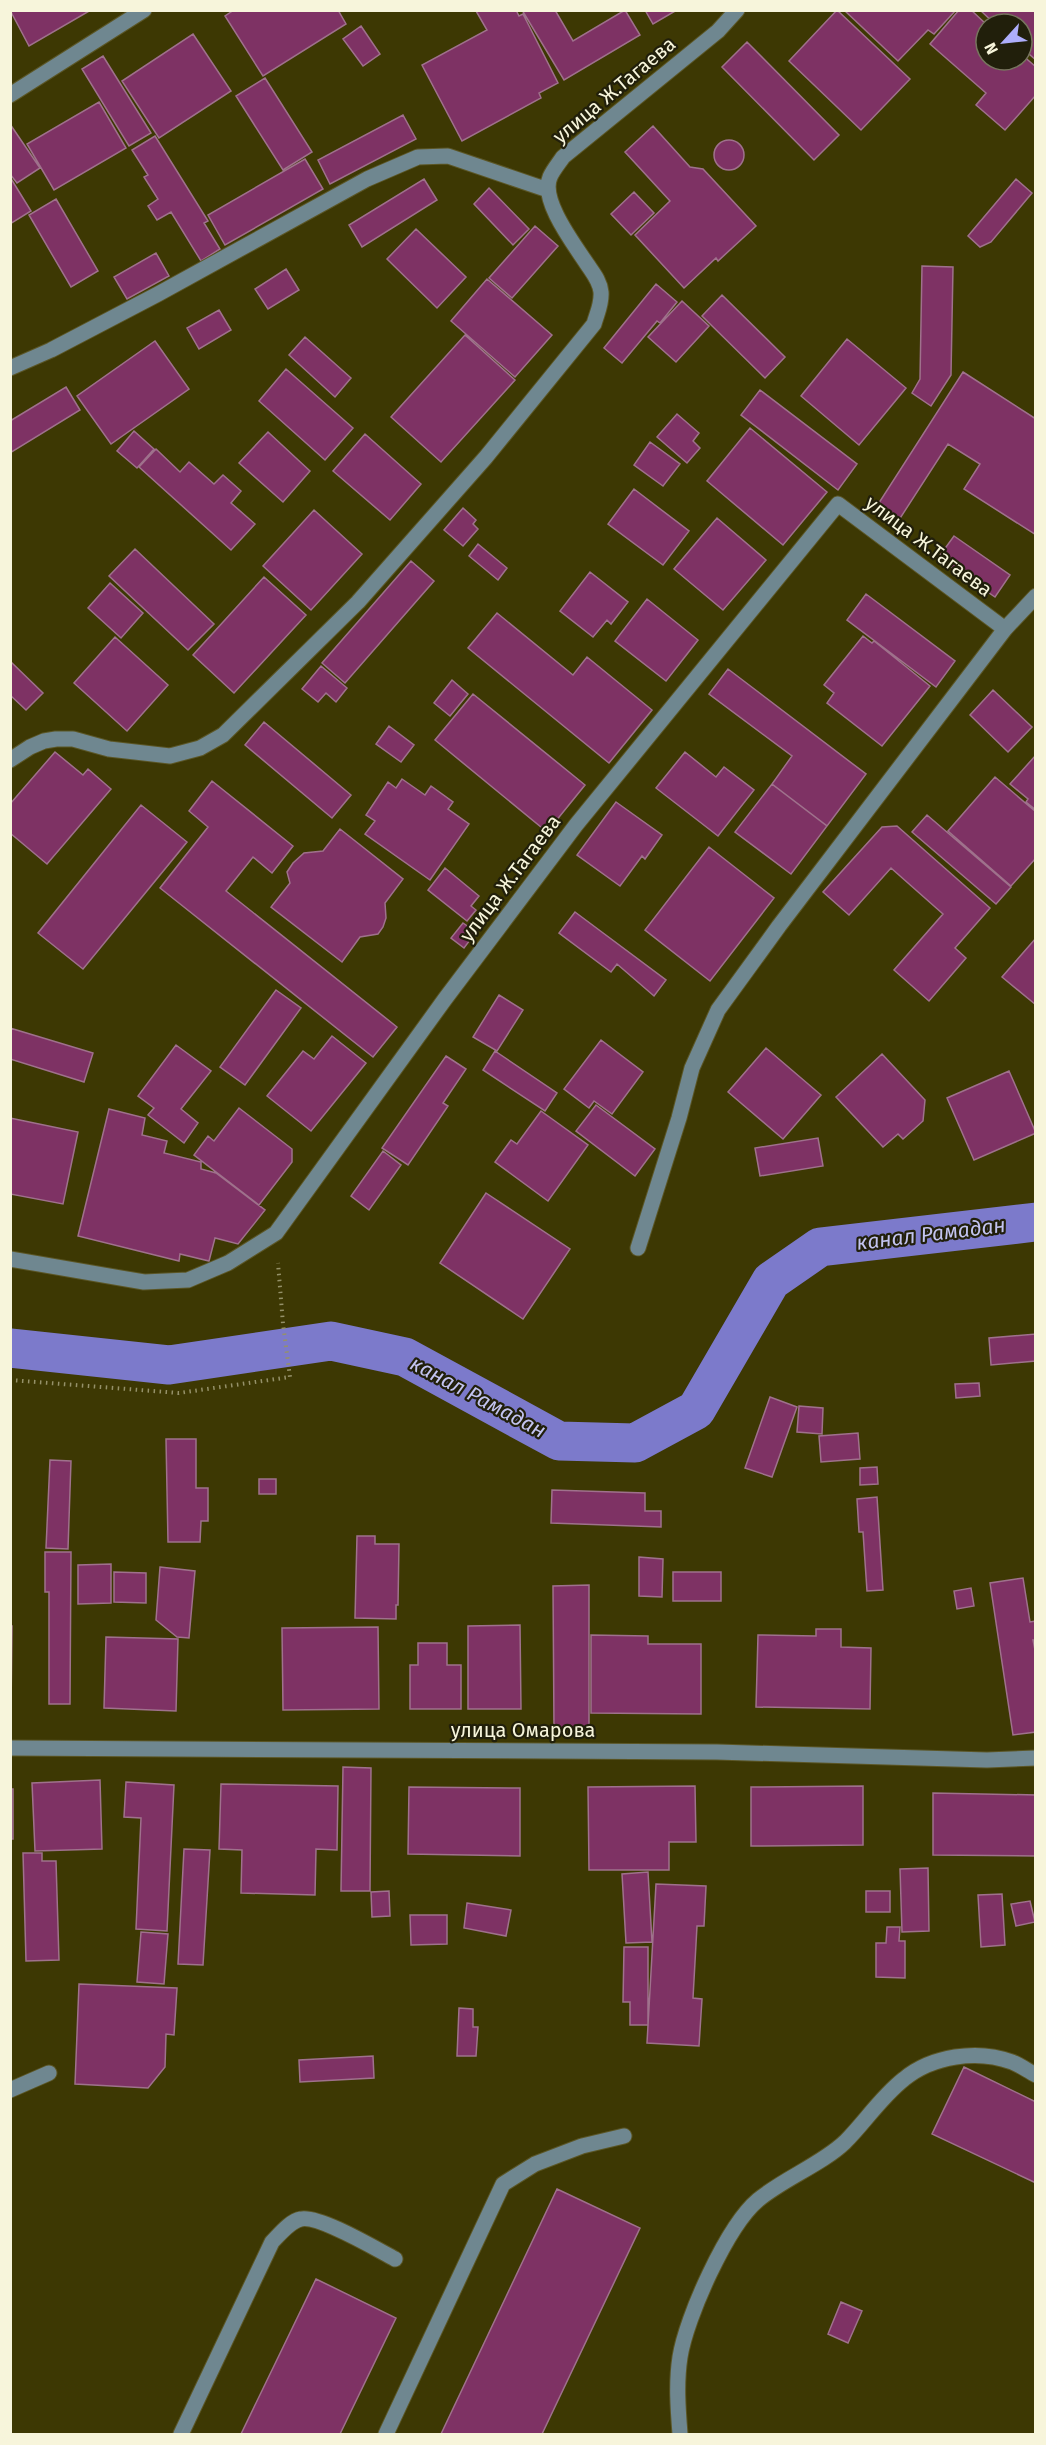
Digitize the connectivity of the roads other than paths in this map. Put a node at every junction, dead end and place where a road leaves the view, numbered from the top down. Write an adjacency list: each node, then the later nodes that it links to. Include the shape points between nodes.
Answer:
1 (144, 10): 3 (street)
2 (737, 10): 4 (street, улица Ж.Тагаева, via 718,32 563,157 549,178)
3 (10, 95)
4 (548, 190): 5 (street, via 448,156 418,157 367,178 158,294); 8 (street, via 564,229 601,291 594,324 486,457 358,602 223,735 200,748 170,756 56,739 30,747)
5 (10, 368)
6 (1035, 596): 7 (street)
7 (1005, 629): 9 (street, via 718,1010 692,1068); 10 (street, улица Ж.Тагаева, via 838,504 576,825 276,1233 228,1263 188,1280 144,1282)
8 (10, 760)
9 (638, 1248)
10 (10, 1259)
11 (10, 1748): 12 (street, улица Омарова)
12 (1035, 1758)
13 (49, 2073): 15 (street)
14 (1035, 2075): 20 (street, via 1012,2062 985,2056 935,2062 905,2078 843,2143 757,2201 736,2225 686,2328 677,2394)
15 (10, 2090)
16 (624, 2136): 19 (street, via 582,2146 535,2164 503,2184)
17 (395, 2259): 18 (street, via 316,2219 300,2219 287,2226 272,2242)
18 (181, 2434)
19 (386, 2434)
20 (680, 2434)

